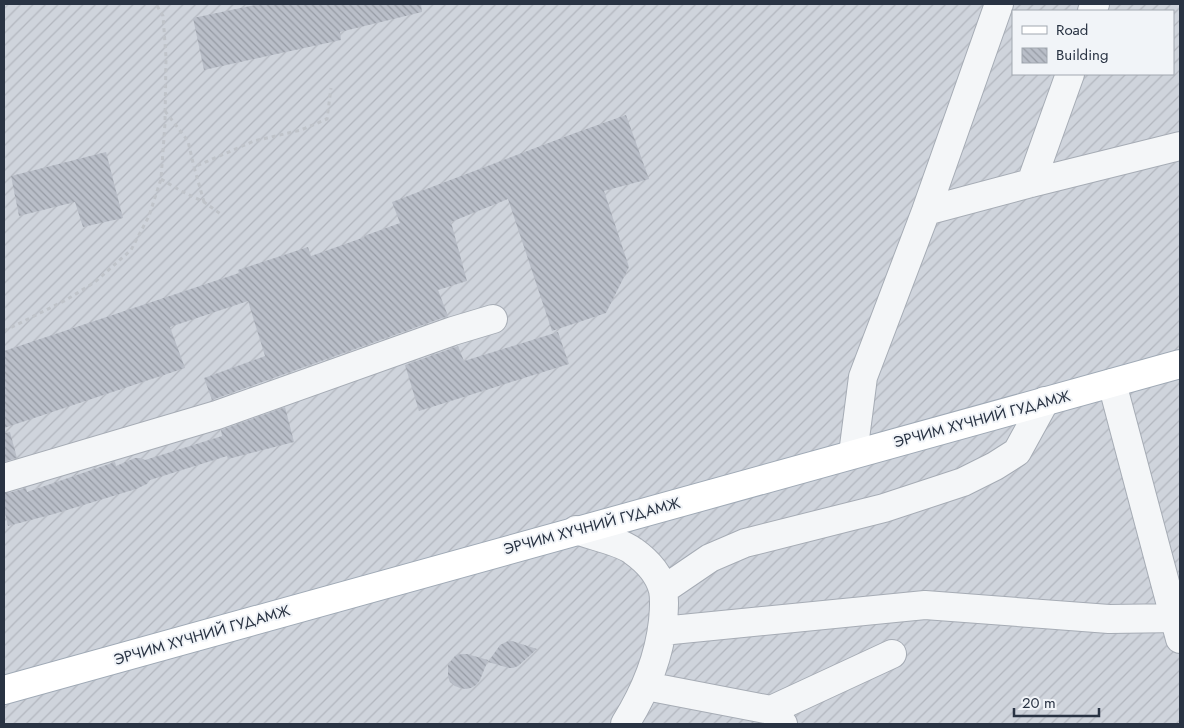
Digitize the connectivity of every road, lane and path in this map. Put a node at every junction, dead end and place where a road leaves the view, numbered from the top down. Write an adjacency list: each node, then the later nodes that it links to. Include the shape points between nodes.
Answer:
1 (156, 4): 5 (path, via 163,16)
2 (1000, 4): 11 (street)
3 (1070, 75): 9 (street)
4 (331, 88): 7 (path, via 328,119 301,130 254,141)
5 (165, 111): 7 (path, via 188,140); 8 (path)
6 (1180, 146): 9 (street)
7 (194, 167): 10 (path)
8 (161, 179): 10 (path); 14 (path, via 150,216 131,250 94,282 66,300)
9 (1031, 183): 11 (street)
10 (204, 202): 12 (path)
11 (926, 211): 18 (street, via 863,377)
12 (222, 215)
13 (493, 319): 19 (street, via 217,415)
14 (4, 331)
15 (1180, 364): 16 (main road, ЭРЧИМ ХҮЧНИЙ ГУДАМЖ)
16 (1112, 383): 17 (main road, ЭРЧИМ ХҮЧНИЙ ГУДАМЖ); 22 (street)
17 (1045, 401): 18 (main road, ЭРЧИМ ХҮЧНИЙ ГУДАМЖ); 21 (street, via 1017,452 964,482 884,508 745,543 710,558)
18 (853, 454): 20 (main road, ЭРЧИМ ХҮЧНИЙ ГУДАМЖ)
19 (4, 478)
20 (576, 530): 21 (street, via 632,550 648,562); 26 (main road, ЭРЧИМ ХҮЧНИЙ ГУДАМЖ)
21 (662, 590): 23 (street)
22 (1178, 625): 23 (street, via 925,605)
23 (662, 630): 25 (street, via 657,657)
24 (892, 654): 27 (street)
25 (646, 686): 27 (street); 28 (street)
26 (4, 690)
27 (777, 717)
28 (626, 724)

